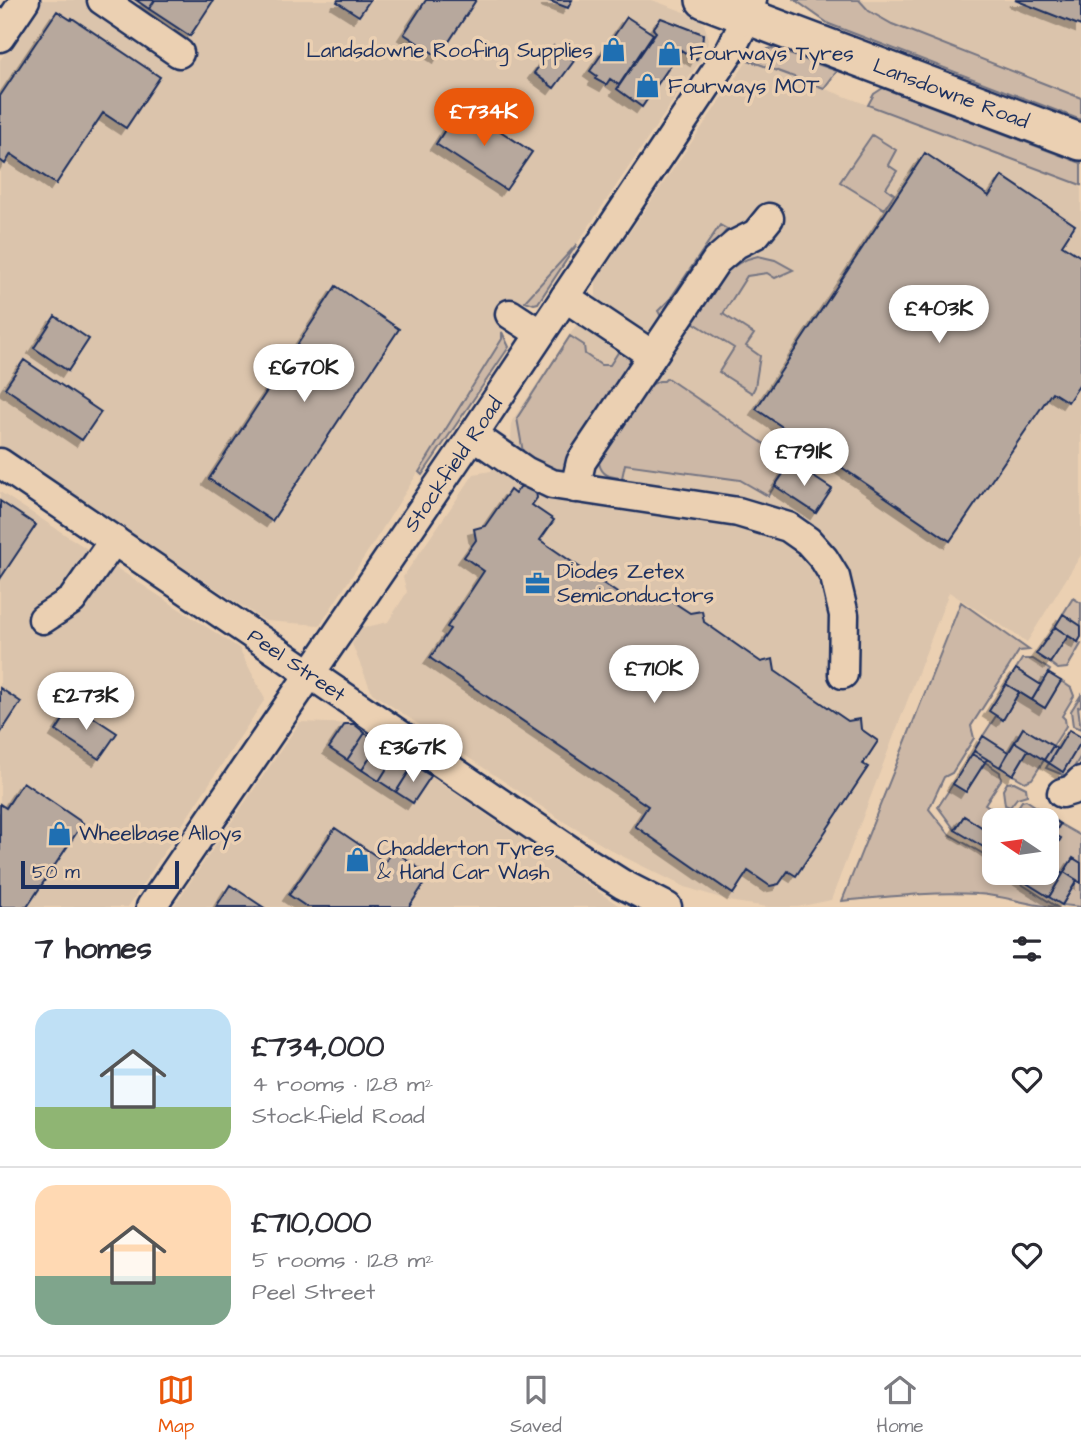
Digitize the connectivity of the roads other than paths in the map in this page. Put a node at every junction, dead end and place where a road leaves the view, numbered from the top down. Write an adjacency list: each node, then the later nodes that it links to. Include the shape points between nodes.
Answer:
1 (25, 0): 5 (street)
2 (102, 0): 6 (street)
3 (704, 0): 4 (main road, Lansdowne Road)
4 (749, 8): 7 (main road, Lansdowne Road); 9 (street, Stockfield Road, via 725,58)
5 (0, 37)
6 (179, 53)
7 (1081, 142)
8 (769, 218): 12 (street, via 757,234 716,261)
9 (565, 297): 11 (street, Stockfield Road); 12 (street)
10 (510, 314): 11 (street)
11 (539, 334): 13 (street, Stockfield Road)
12 (652, 355): 15 (street, via 581,463)
13 (472, 435): 15 (street, via 536,478); 18 (street, Stockfield Road)
14 (0, 463): 16 (street, Peel Street)
15 (575, 488): 19 (street, via 738,512 788,527 808,541 835,577 844,615)
16 (114, 540): 17 (street, via 72,600); 18 (street, Peel Street)
17 (43, 619)
18 (310, 673): 20 (street, Stockfield Road); 21 (street, Peel Street, via 584,860)
19 (843, 674)
20 (151, 907)
21 (667, 907)

